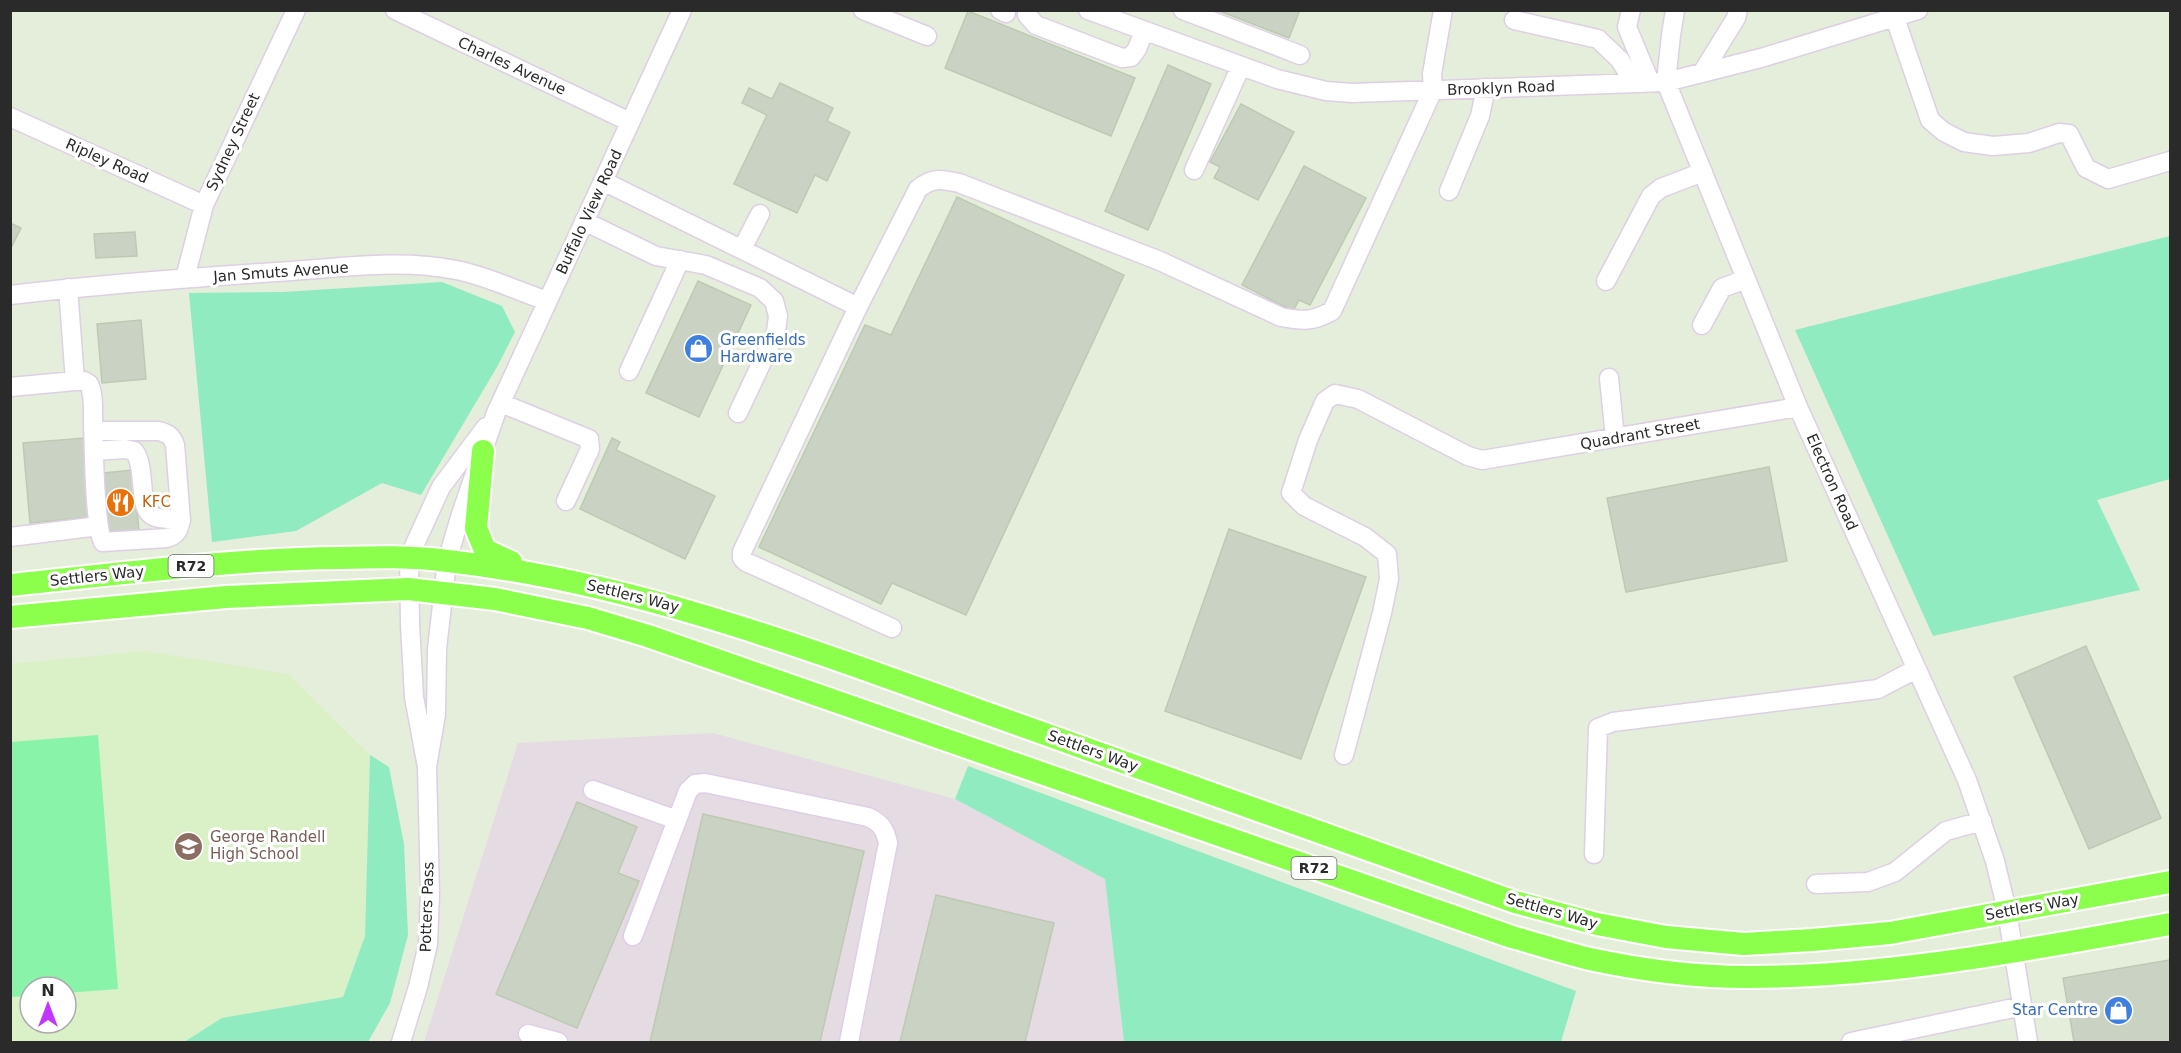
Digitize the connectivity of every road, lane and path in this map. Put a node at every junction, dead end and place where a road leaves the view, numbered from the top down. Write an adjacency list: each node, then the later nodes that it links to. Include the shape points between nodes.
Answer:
1 (296, 10): 32 (street, Sydney Street)
2 (395, 10): 26 (street, Charles Avenue)
3 (682, 10): 26 (street, Buffalo View Road)
4 (863, 10): 17 (street)
5 (1028, 10): 16 (street, via 1027,15 1036,25 1122,58 1134,54)
6 (1088, 10): 16 (street, Brooklyn Road)
7 (1183, 10): 14 (street)
8 (1443, 10): 24 (street)
9 (1631, 10): 22 (street, via 1627,27)
10 (1675, 10): 22 (street, Electron Road, via 1671,35)
11 (1738, 10): 21 (street)
12 (1918, 10): 13 (street, Brooklyn Road)
13 (1895, 18): 21 (street, Brooklyn Road); 27 (street, via 1930,120 1944,132 1964,142 1993,146 2030,144 2059,133 2069,134 2086,168 2108,180)
14 (1205, 19): 18 (street); 19 (street)
15 (1514, 20): 22 (street, via 1598,39)
16 (1144, 31): 18 (street, Brooklyn Road)
17 (927, 36)
18 (1192, 48): 20 (street, Brooklyn Road)
19 (1300, 55)
20 (1241, 66): 24 (street, Brooklyn Road, via 1326,91); 28 (street)
21 (1702, 73): 22 (street, Brooklyn Road)
22 (1650, 82): 23 (street, Brooklyn Road); 29 (street, Electron Road)
23 (1486, 88): 24 (street, Brooklyn Road); 31 (street, via 1480,116)
24 (1433, 90): 43 (street, via 1332,311 1317,319 1281,317 1160,261 943,180 929,181 918,189)
25 (10, 117): 32 (street, Ripley Road)
26 (630, 122): 30 (street, Buffalo View Road)
27 (2170, 161)
28 (1194, 170)
29 (1703, 172): 38 (street, Electron Road); 39 (street, via 1651,196)
30 (603, 181): 34 (street, Buffalo View Road); 35 (street)
31 (1449, 191)
32 (204, 205): 37 (street, Sydney Street)
33 (760, 214): 35 (street)
34 (584, 221): 36 (street, via 656,256); 42 (street, Buffalo View Road)
35 (742, 249): 43 (street)
36 (680, 260): 45 (street); 51 (street, via 706,265 749,283 774,301 778,316 776,332)
37 (185, 278): 40 (street, Jan Smuts Avenue); 42 (street, Jan Smuts Avenue, via 417,265 457,270)
38 (1746, 279): 44 (street, via 1722,288); 49 (street, Electron Road)
39 (1606, 282)
40 (68, 288): 41 (street, Jan Smuts Avenue); 47 (street)
41 (10, 295)
42 (547, 301): 50 (street, Buffalo View Road)
43 (858, 307): 67 (street, via 742,558)
44 (1702, 325)
45 (629, 370)
46 (1609, 378): 53 (street)
47 (75, 381): 48 (street); 52 (street, via 84,381 91,389)
48 (10, 387)
49 (1798, 407): 53 (street, Quadrant Street); 68 (street, Electron Road)
50 (499, 408): 55 (street, Buffalo View Road); 56 (street, via 589,439 590,449); 60 (street, Buffalo View Road, via 441,487)
51 (738, 413)
52 (93, 430): 54 (street); 57 (street, via 158,431 172,437)
53 (1615, 438): 69 (street, Quadrant Street, via 1482,460 1358,399 1335,394 1324,400 1291,493 1304,506 1365,537 1387,554 1389,579)
54 (94, 451): 57 (street, via 134,451 142,467 147,511 152,516); 58 (street)
55 (483, 451): 61 (street, Buffalo View Road); 63 (main road, via 476,528 485,550 505,561)
56 (566, 501)
57 (181, 520): 58 (street, via 175,536 109,543 104,542)
58 (99, 526): 59 (street)
59 (11, 533)
60 (409, 557): 61 (main road, Settlers Way / R72); 62 (main road, Settlers Way / R72, via 299,558); 64 (street, Potters Pass)
61 (447, 561): 63 (main road, Settlers Way / R72); 65 (street, Potters Pass)
62 (12, 583)
63 (596, 586): 77 (main road, Settlers Way / R72, via 780,639 1515,902 1597,924 1666,937 1744,944 1890,933)
64 (408, 589): 65 (main road, R72); 66 (main road, R72, via 226,597); 70 (street, Potters Pass, via 414,697)
65 (444, 592): 70 (street, Potters Pass, via 437,649 436,714); 80 (main road, R72, via 577,616 648,636 1512,937 1590,959 1664,971 1746,977 1823,975)
66 (10, 617)
67 (892, 628)
68 (1916, 669): 73 (street, Electron Road); 74 (street, via 1878,689 1613,722 1598,728)
69 (1344, 755)
70 (427, 767): 83 (street, Potters Pass, via 428,944)
71 (593, 790): 72 (street)
72 (677, 820): 79 (street); 85 (street, via 688,792 695,784 705,783 879,822 888,843)
73 (1982, 821): 76 (street, via 1946,831 1895,872 1868,882); 77 (street, Electron Road)
74 (1594, 854)
75 (2170, 882): 77 (main road, Settlers Way / R72)
76 (1816, 884)
77 (2007, 911): 80 (street, Electron Road)
78 (2170, 924): 80 (main road, R72)
79 (633, 936)
80 (2015, 951): 81 (street, Electron Road)
81 (2023, 1006): 86 (street); 87 (street, Electron Road)
82 (528, 1034): 84 (street)
83 (400, 1042)
84 (558, 1042)
85 (849, 1042)
86 (1851, 1042)
87 (2028, 1042)

